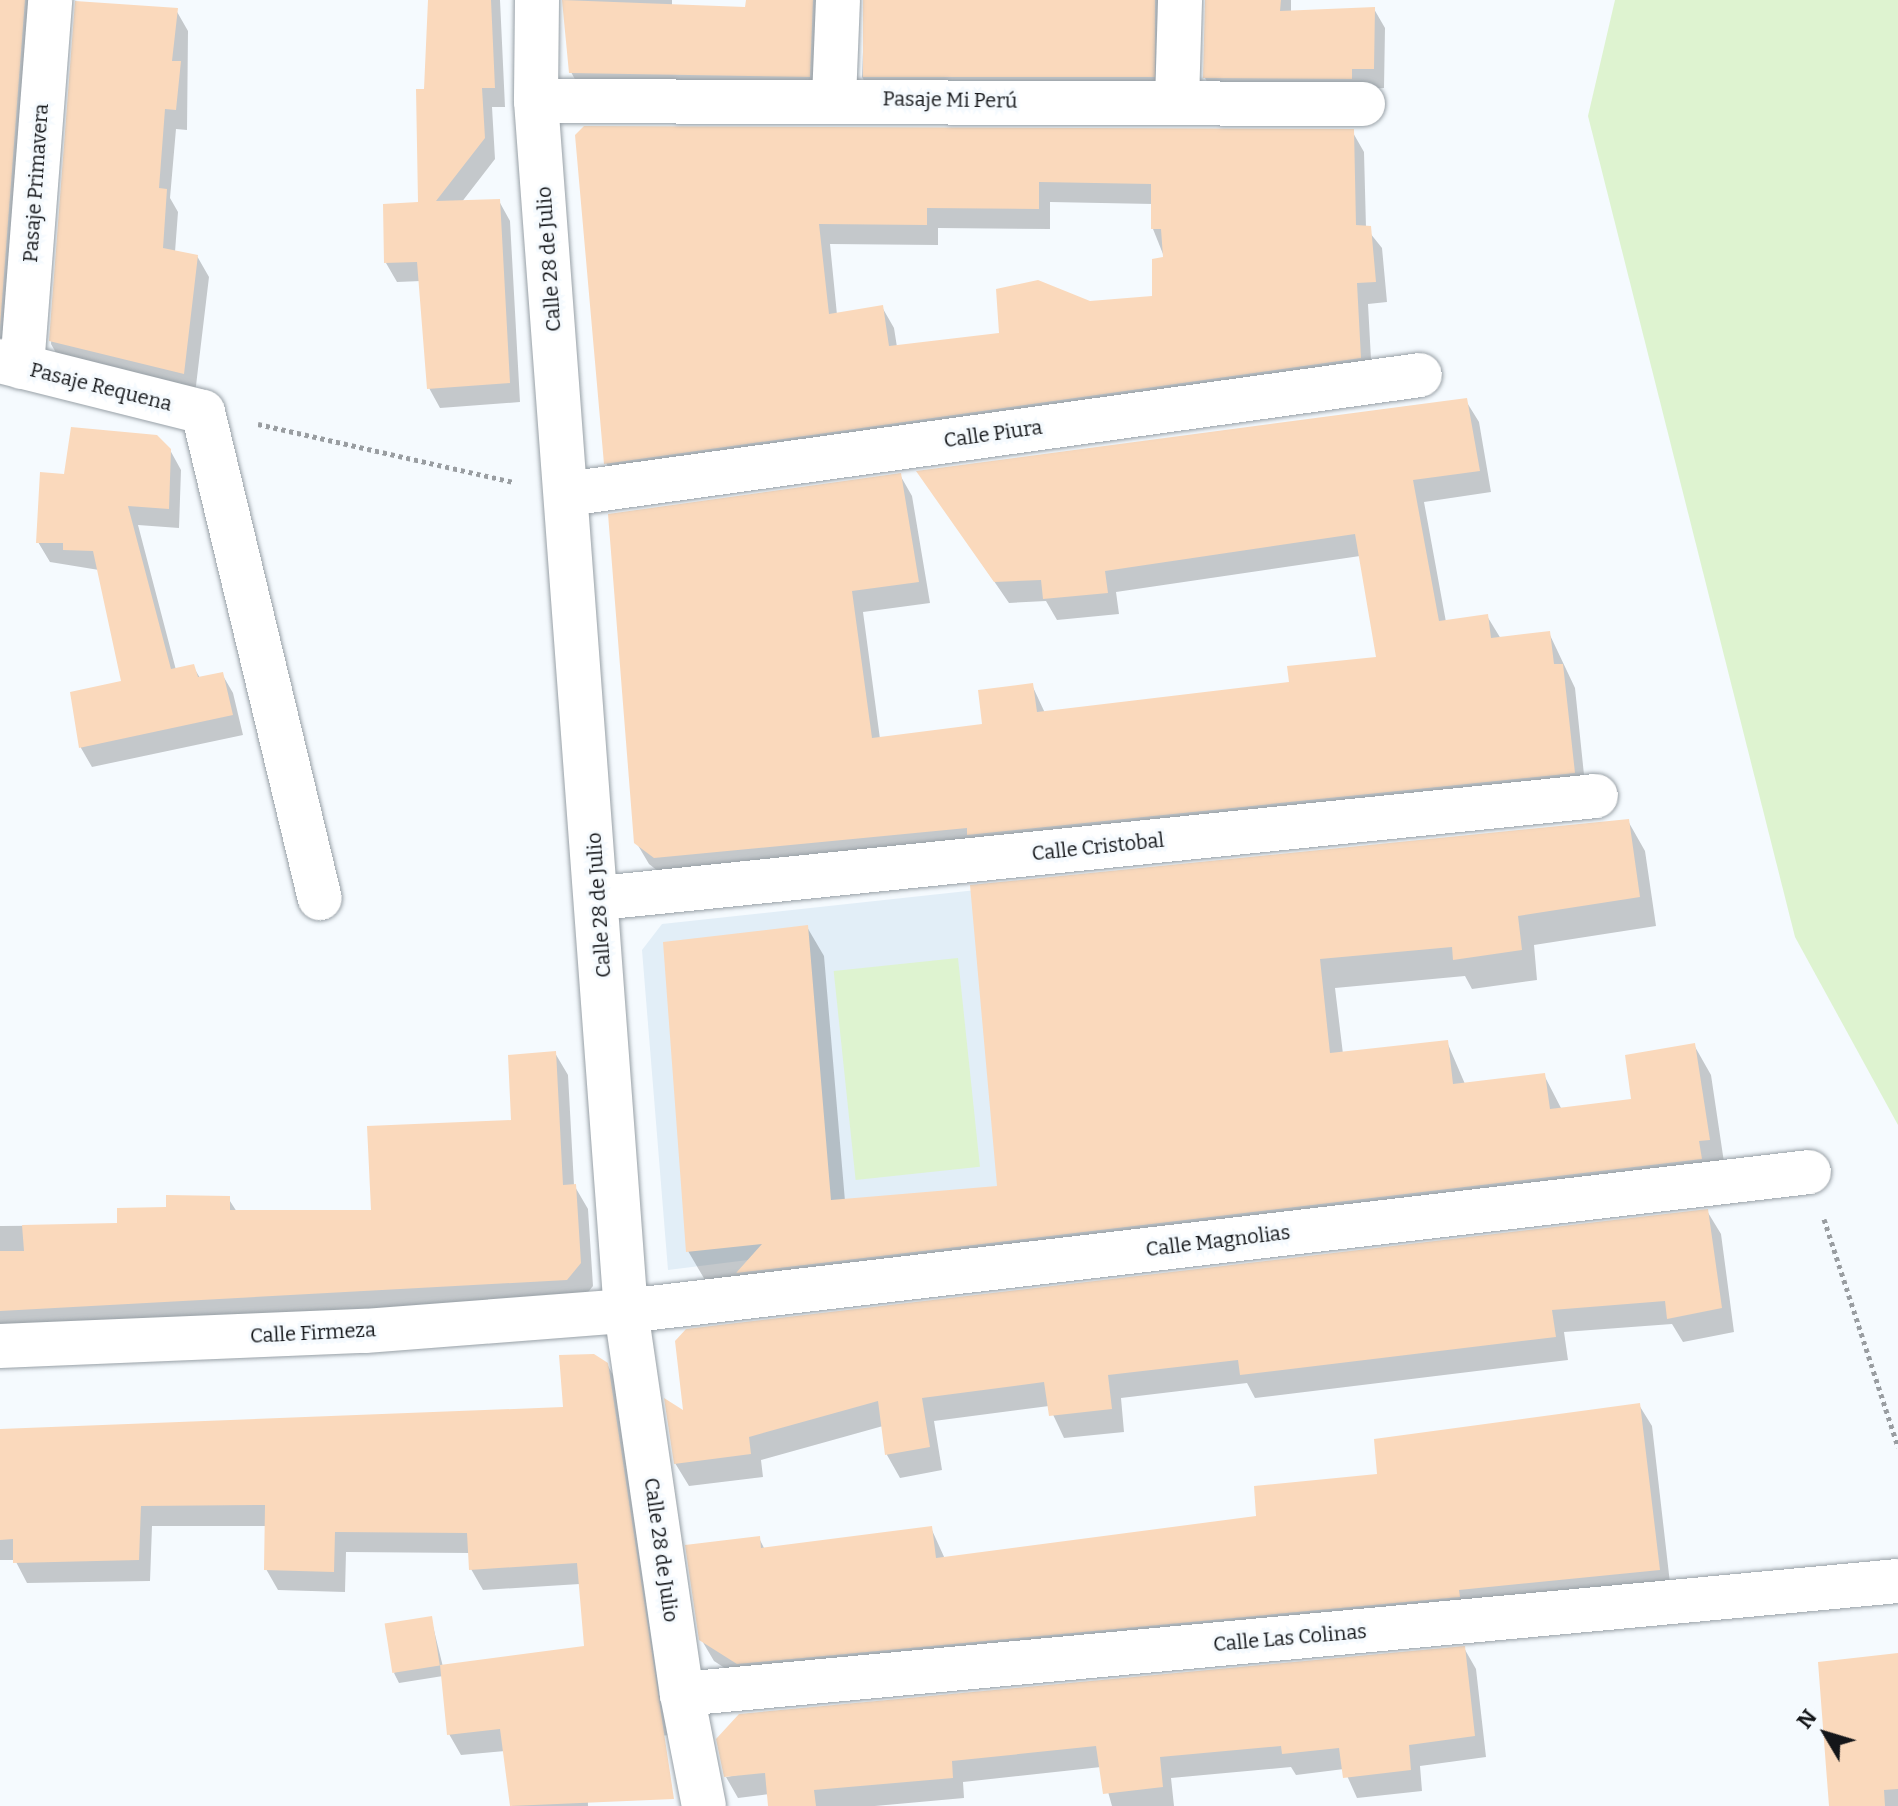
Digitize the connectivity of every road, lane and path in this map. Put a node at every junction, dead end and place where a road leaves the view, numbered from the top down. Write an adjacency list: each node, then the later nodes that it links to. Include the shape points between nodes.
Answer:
1 (50, 0): 9 (street, Pasaje Primavera)
2 (537, 0): 6 (street, Calle 28 de Julio)
3 (838, 0): 5 (street)
4 (1180, 0): 7 (street)
5 (834, 99): 6 (street, Pasaje Mi Perú); 7 (street, Pasaje Mi Perú)
6 (536, 101): 12 (street, Calle 28 de Julio)
7 (1177, 102): 8 (street, Pasaje Mi Perú)
8 (1363, 104)
9 (11, 364): 11 (street, Pasaje Requena)
10 (1420, 375): 12 (street, Calle Piura)
11 (203, 412): 12 (path); 14 (street)
12 (567, 494): 15 (street, Calle 28 de Julio)
13 (1596, 796): 15 (street, Calle Cristobal)
14 (320, 898)
15 (600, 898): 17 (street, Calle 28 de Julio)
16 (1809, 1172): 17 (street, Calle Magnolias); 19 (path)
17 (626, 1311): 18 (street, Calle Firmeza, via 365,1331); 21 (street, Calle 28 de Julio)
18 (0, 1346)
19 (1898, 1447)
20 (1898, 1581): 21 (street, Calle Las Colinas)
21 (682, 1694): 22 (street, Calle 28 de Julio)
22 (704, 1806)

